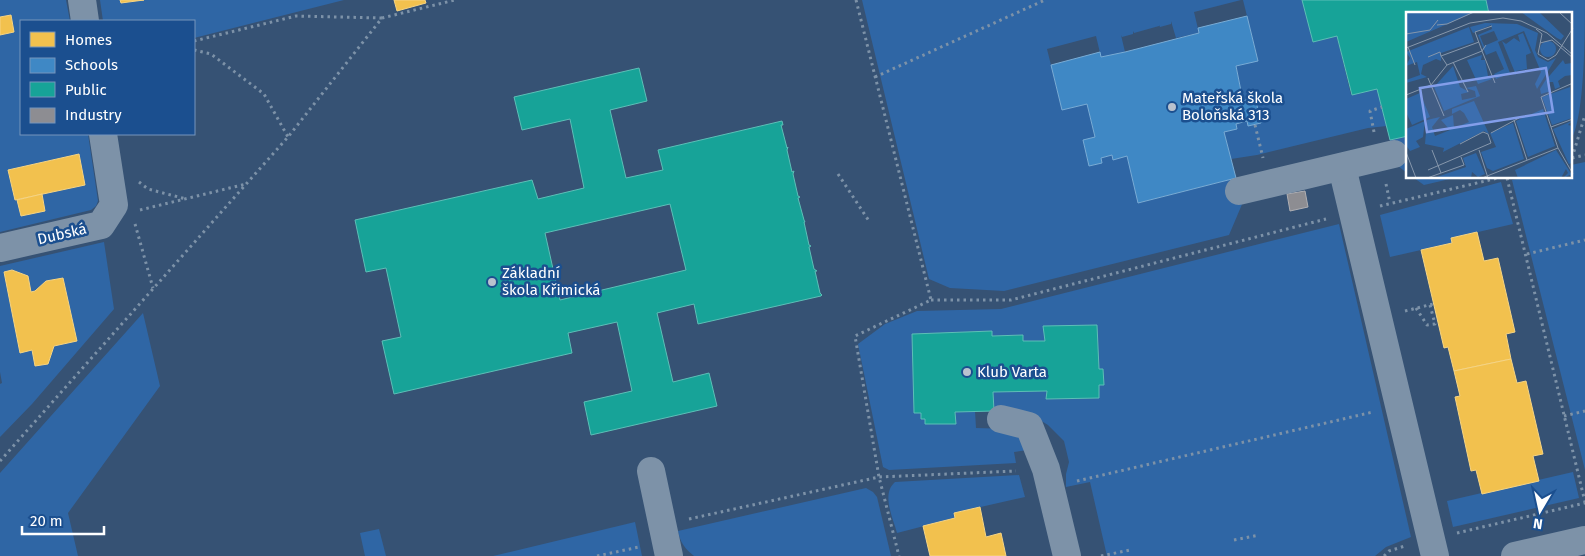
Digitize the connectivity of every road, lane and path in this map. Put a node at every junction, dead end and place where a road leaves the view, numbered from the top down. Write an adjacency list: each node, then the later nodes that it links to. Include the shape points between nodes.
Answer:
1 (82, 0): 6 (street)
2 (455, 0): 5 (path)
3 (856, 0): 9 (path)
4 (1045, 0): 9 (path)
5 (382, 18): 7 (path, via 296,16); 15 (path)
6 (85, 20)
7 (195, 41)
8 (195, 50): 15 (path, via 211,54 264,94)
9 (875, 77): 36 (path)
10 (1382, 107): 13 (path, via 1370,111)
11 (1585, 115): 18 (path)
12 (1255, 124): 16 (path)
13 (1373, 128)
14 (103, 135): 29 (street)
15 (288, 137): 26 (path)
16 (1262, 154)
17 (1394, 154): 21 (street)
18 (1572, 155)
19 (1585, 155): 20 (path)
20 (1572, 158)
21 (1342, 167): 27 (street); 30 (street)
22 (838, 174): 31 (path)
23 (134, 177): 28 (path, via 148,189)
24 (1494, 179): 30 (path)
25 (1507, 179): 34 (path)
26 (246, 184): 28 (path); 35 (path)
27 (1239, 190)
28 (186, 199): 29 (path)
29 (123, 208): 33 (street, Dubská, via 101,225); 35 (path)
30 (1352, 212): 36 (path, via 1011,300); 39 (street)
31 (869, 221)
32 (1585, 240): 34 (path)
33 (0, 248)
34 (1527, 254): 41 (path)
35 (153, 288): 43 (path)
36 (931, 300): 45 (path, via 855,336)
37 (1416, 308): 37 (path, via 1431,304 1435,324 1428,325); 38 (path)
38 (1397, 312)
39 (1398, 406): 46 (path); 52 (street)
40 (1585, 411): 41 (path)
41 (1564, 416): 47 (path)
42 (1001, 419): 46 (street, via 1029,426)
43 (0, 461)
44 (651, 471): 48 (street)
45 (879, 477): 46 (path); 48 (path); 57 (path)
46 (1048, 478): 58 (street)
47 (1585, 502): 52 (path)
48 (662, 525): 56 (street)
49 (1259, 535): 50 (path)
50 (1234, 540)
51 (1585, 540): 60 (street)
52 (1442, 545)
53 (642, 546): 55 (path)
54 (1130, 550): 59 (path)
55 (597, 556)
56 (669, 556)
57 (899, 556)
58 (1067, 556)
59 (1102, 556)
60 (1515, 556)

